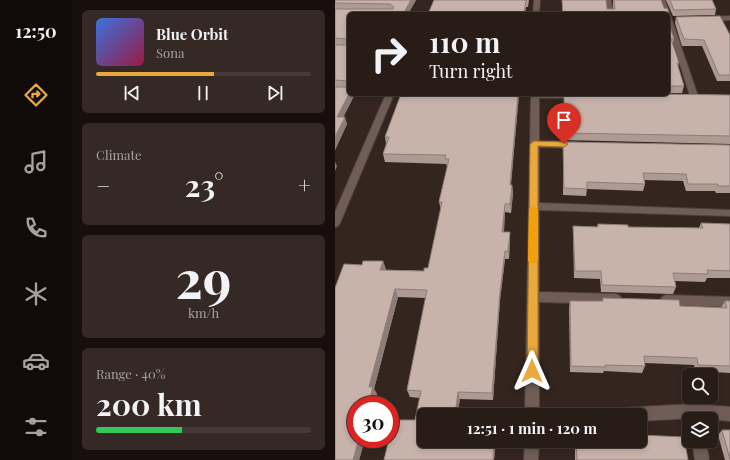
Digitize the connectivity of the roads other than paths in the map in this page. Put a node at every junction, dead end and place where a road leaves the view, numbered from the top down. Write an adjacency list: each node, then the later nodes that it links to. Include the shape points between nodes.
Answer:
1 (537, 0): 4 (street)
2 (608, 0): 5 (street)
3 (662, 0): 6 (street)
4 (536, 12)
5 (609, 12)
6 (668, 12)
7 (670, 17): 12 (street)
8 (730, 18): 9 (street)
9 (700, 19)
10 (389, 96): 17 (street)
11 (535, 96): 13 (street)
12 (694, 96)
13 (534, 144): 14 (street); 15 (street)
14 (589, 145)
15 (533, 206): 16 (street); 18 (street)
16 (730, 213)
17 (335, 223)
18 (533, 297): 19 (street); 22 (street)
19 (627, 299)
20 (651, 300): 21 (street)
21 (730, 302)
22 (532, 408)
23 (718, 414): 24 (street)
24 (730, 414)
25 (647, 415): 26 (street)
26 (682, 415)
27 (532, 448): 29 (street)
28 (700, 448): 30 (street)
29 (531, 460)
30 (702, 460)

